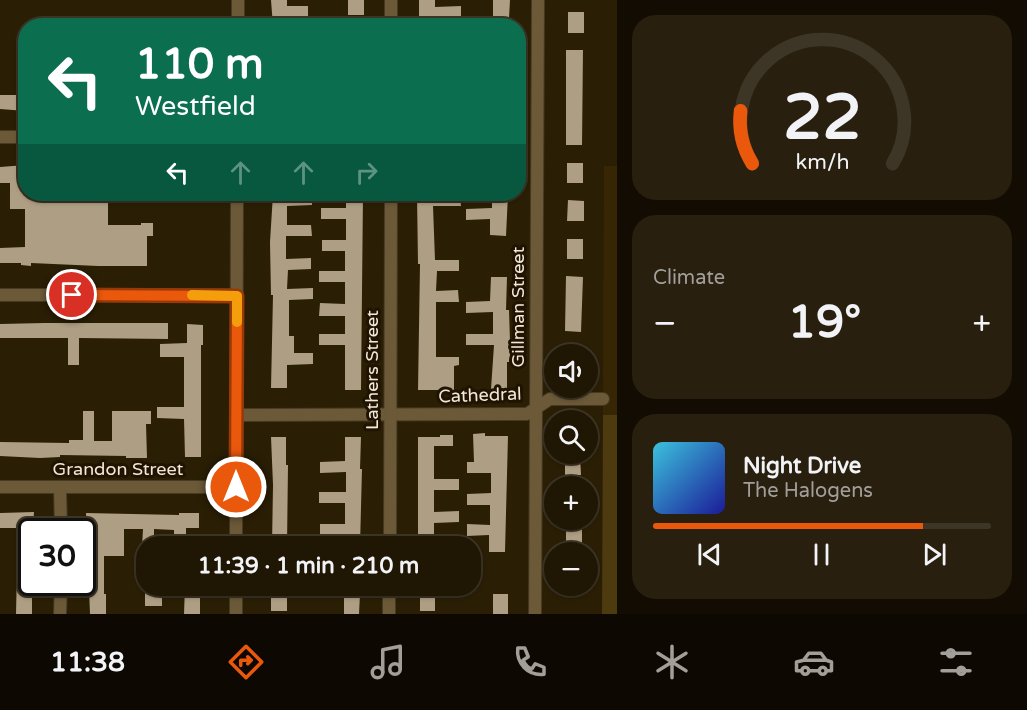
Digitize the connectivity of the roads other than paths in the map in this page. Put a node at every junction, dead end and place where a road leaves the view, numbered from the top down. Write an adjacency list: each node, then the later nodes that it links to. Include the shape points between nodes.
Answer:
1 (238, 0): 4 (street)
2 (391, 0): 5 (street)
3 (538, 0): 13 (street, Gillman Street)
4 (238, 18)
5 (391, 18)
6 (0, 137): 7 (street)
7 (18, 137)
8 (237, 201): 11 (street)
9 (391, 201): 14 (street, Lathers Street)
10 (0, 295): 11 (street)
11 (237, 296): 15 (street)
12 (603, 399): 13 (street, Cathedral, via 550,399)
13 (536, 408): 14 (street, Cathedral, via 527,414); 28 (street, Gillman Street)
14 (390, 414): 15 (street, Cathedral); 21 (street, Lathers Street)
15 (237, 415): 17 (street)
16 (0, 487): 18 (street, Grandon Street)
17 (236, 487): 18 (street, Grandon Street); 20 (street)
18 (60, 488): 19 (street)
19 (61, 518)
20 (236, 536)
21 (390, 536)
22 (60, 596): 25 (street)
23 (236, 596): 26 (street)
24 (389, 596): 27 (street)
25 (60, 614)
26 (236, 614)
27 (389, 614)
28 (535, 614)

